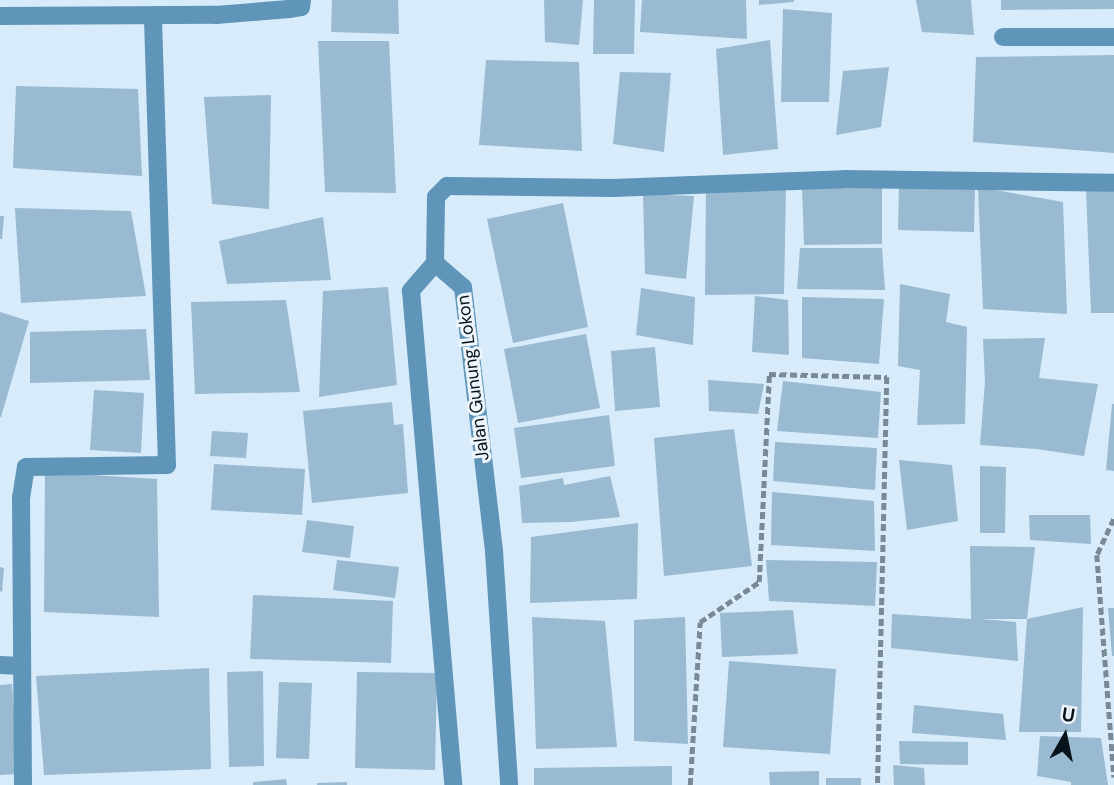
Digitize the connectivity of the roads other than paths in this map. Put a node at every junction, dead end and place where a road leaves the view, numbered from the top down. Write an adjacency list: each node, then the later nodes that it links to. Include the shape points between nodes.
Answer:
1 (302, 3): 3 (street, via 216,15)
2 (0, 16): 3 (street)
3 (153, 17): 9 (street, via 167,465 26,467)
4 (1003, 37): 5 (street)
5 (1114, 37)
6 (1114, 183): 7 (street, via 844,180 613,188 447,186 436,197)
7 (435, 263): 11 (street, via 411,291); 12 (street, Jalan Gunung Lokon, via 463,287 494,551)
8 (0, 665): 9 (street)
9 (21, 666): 10 (street)
10 (23, 785)
11 (453, 785)
12 (509, 785)

